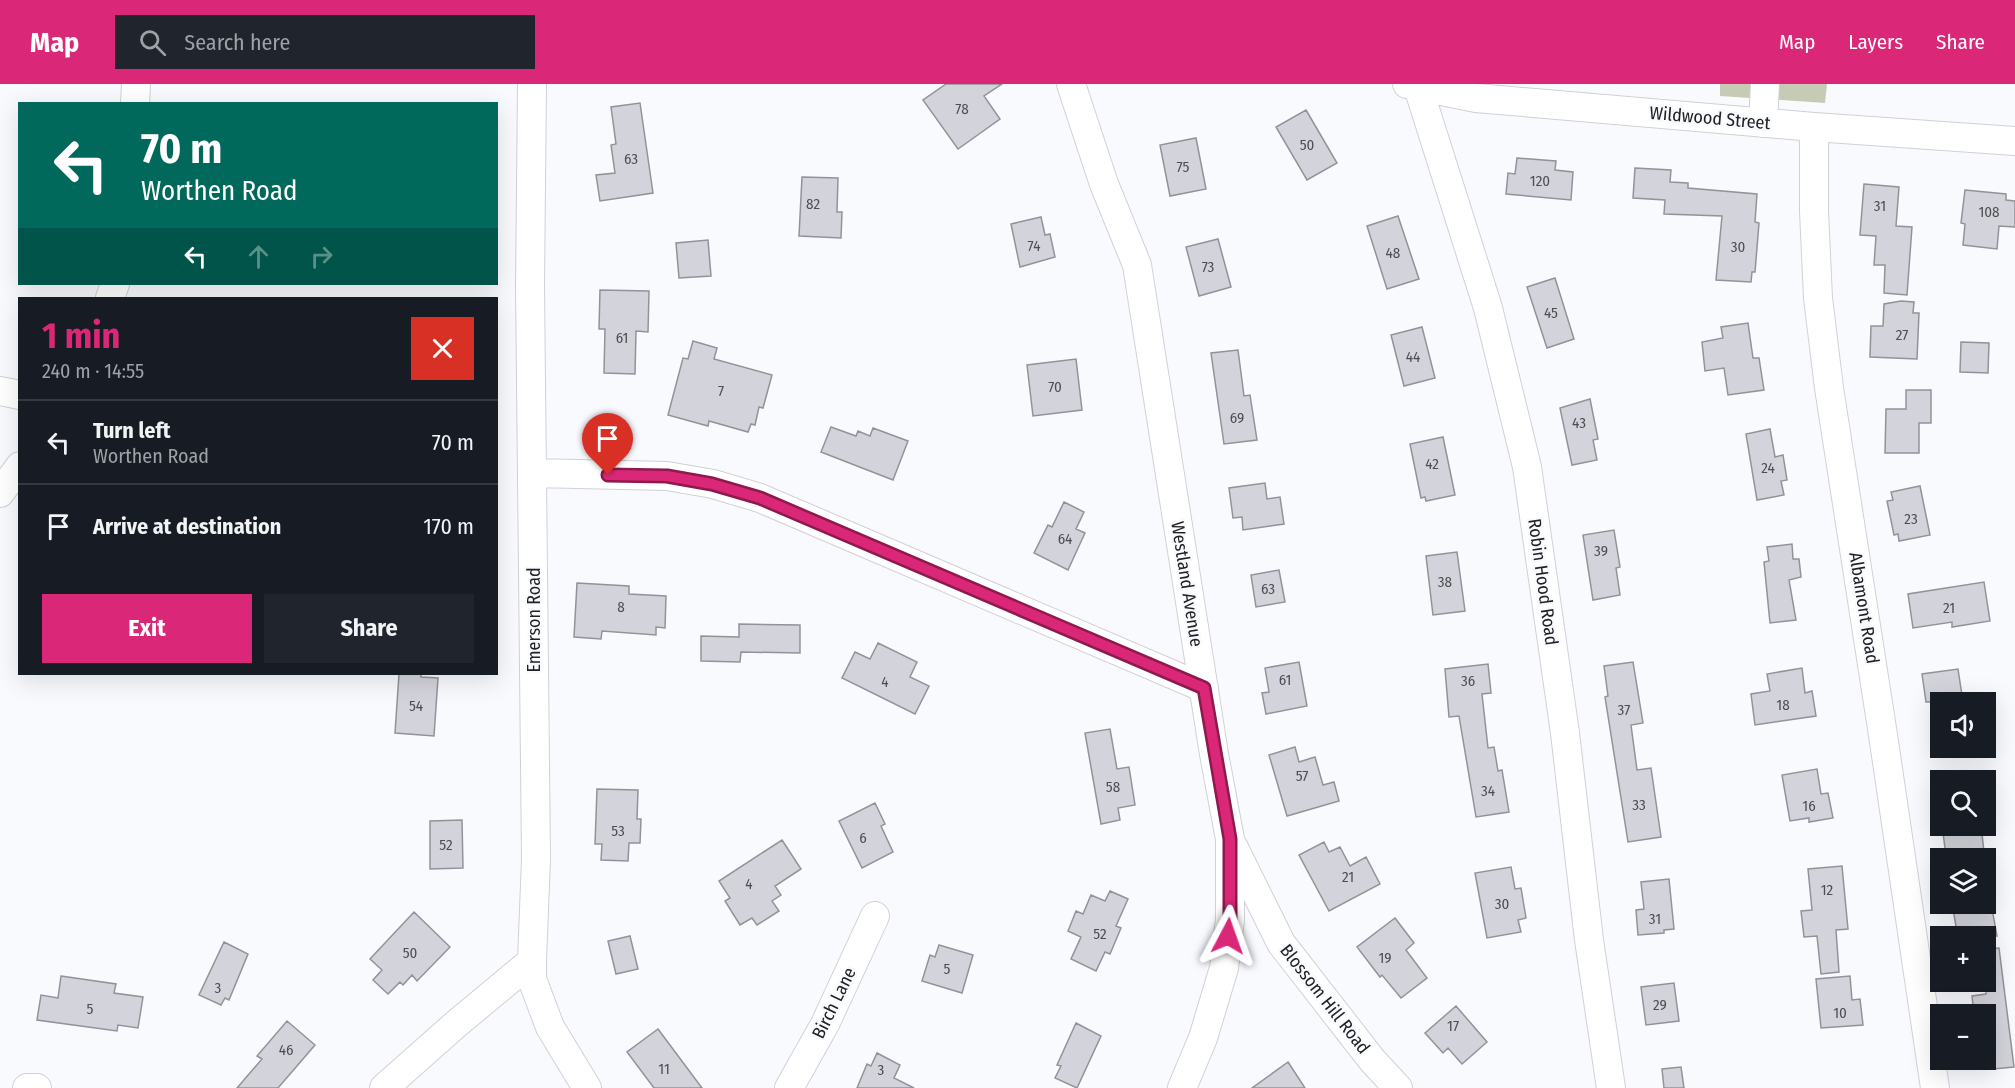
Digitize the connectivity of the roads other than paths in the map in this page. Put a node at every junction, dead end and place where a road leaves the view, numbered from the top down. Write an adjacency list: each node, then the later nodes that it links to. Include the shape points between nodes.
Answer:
1 (136, 84): 6 (street)
2 (532, 84): 13 (street, Emerson Road)
3 (1071, 84): 15 (street, Westland Avenue, via 1104,184 1137,265)
4 (1765, 84): 7 (street)
5 (1412, 86): 7 (street, Wildwood Street, via 1476,98); 26 (street, Robin Hood Road, via 1488,308 1527,467)
6 (135, 102)
7 (1763, 123): 8 (street, Wildwood Street)
8 (1814, 127): 9 (street, Wildwood Street); 27 (street, Albamont Road, via 1818,298 1829,388)
9 (2015, 141)
10 (0, 391): 11 (street)
11 (18, 395)
12 (18, 469): 14 (street)
13 (533, 473): 15 (street, via 667,476 760,498); 18 (street, Emerson Road, via 536,859)
14 (0, 493)
15 (1204, 688): 16 (street, Westland Avenue)
16 (1230, 839): 24 (street, Westland Avenue, via 1230,920 1224,968 1203,1038); 25 (street, Blossom Hill Road, via 1281,943)
17 (875, 916): 23 (street, Birch Lane, via 825,1024)
18 (532, 962): 21 (street); 22 (street, Emerson Road, via 532,979 550,1027)
19 (27, 1088): 20 (street)
20 (37, 1088)
21 (384, 1088)
22 (587, 1088)
23 (789, 1088)
24 (1182, 1088)
25 (1398, 1088)
26 (1611, 1088)
27 (1935, 1088)

